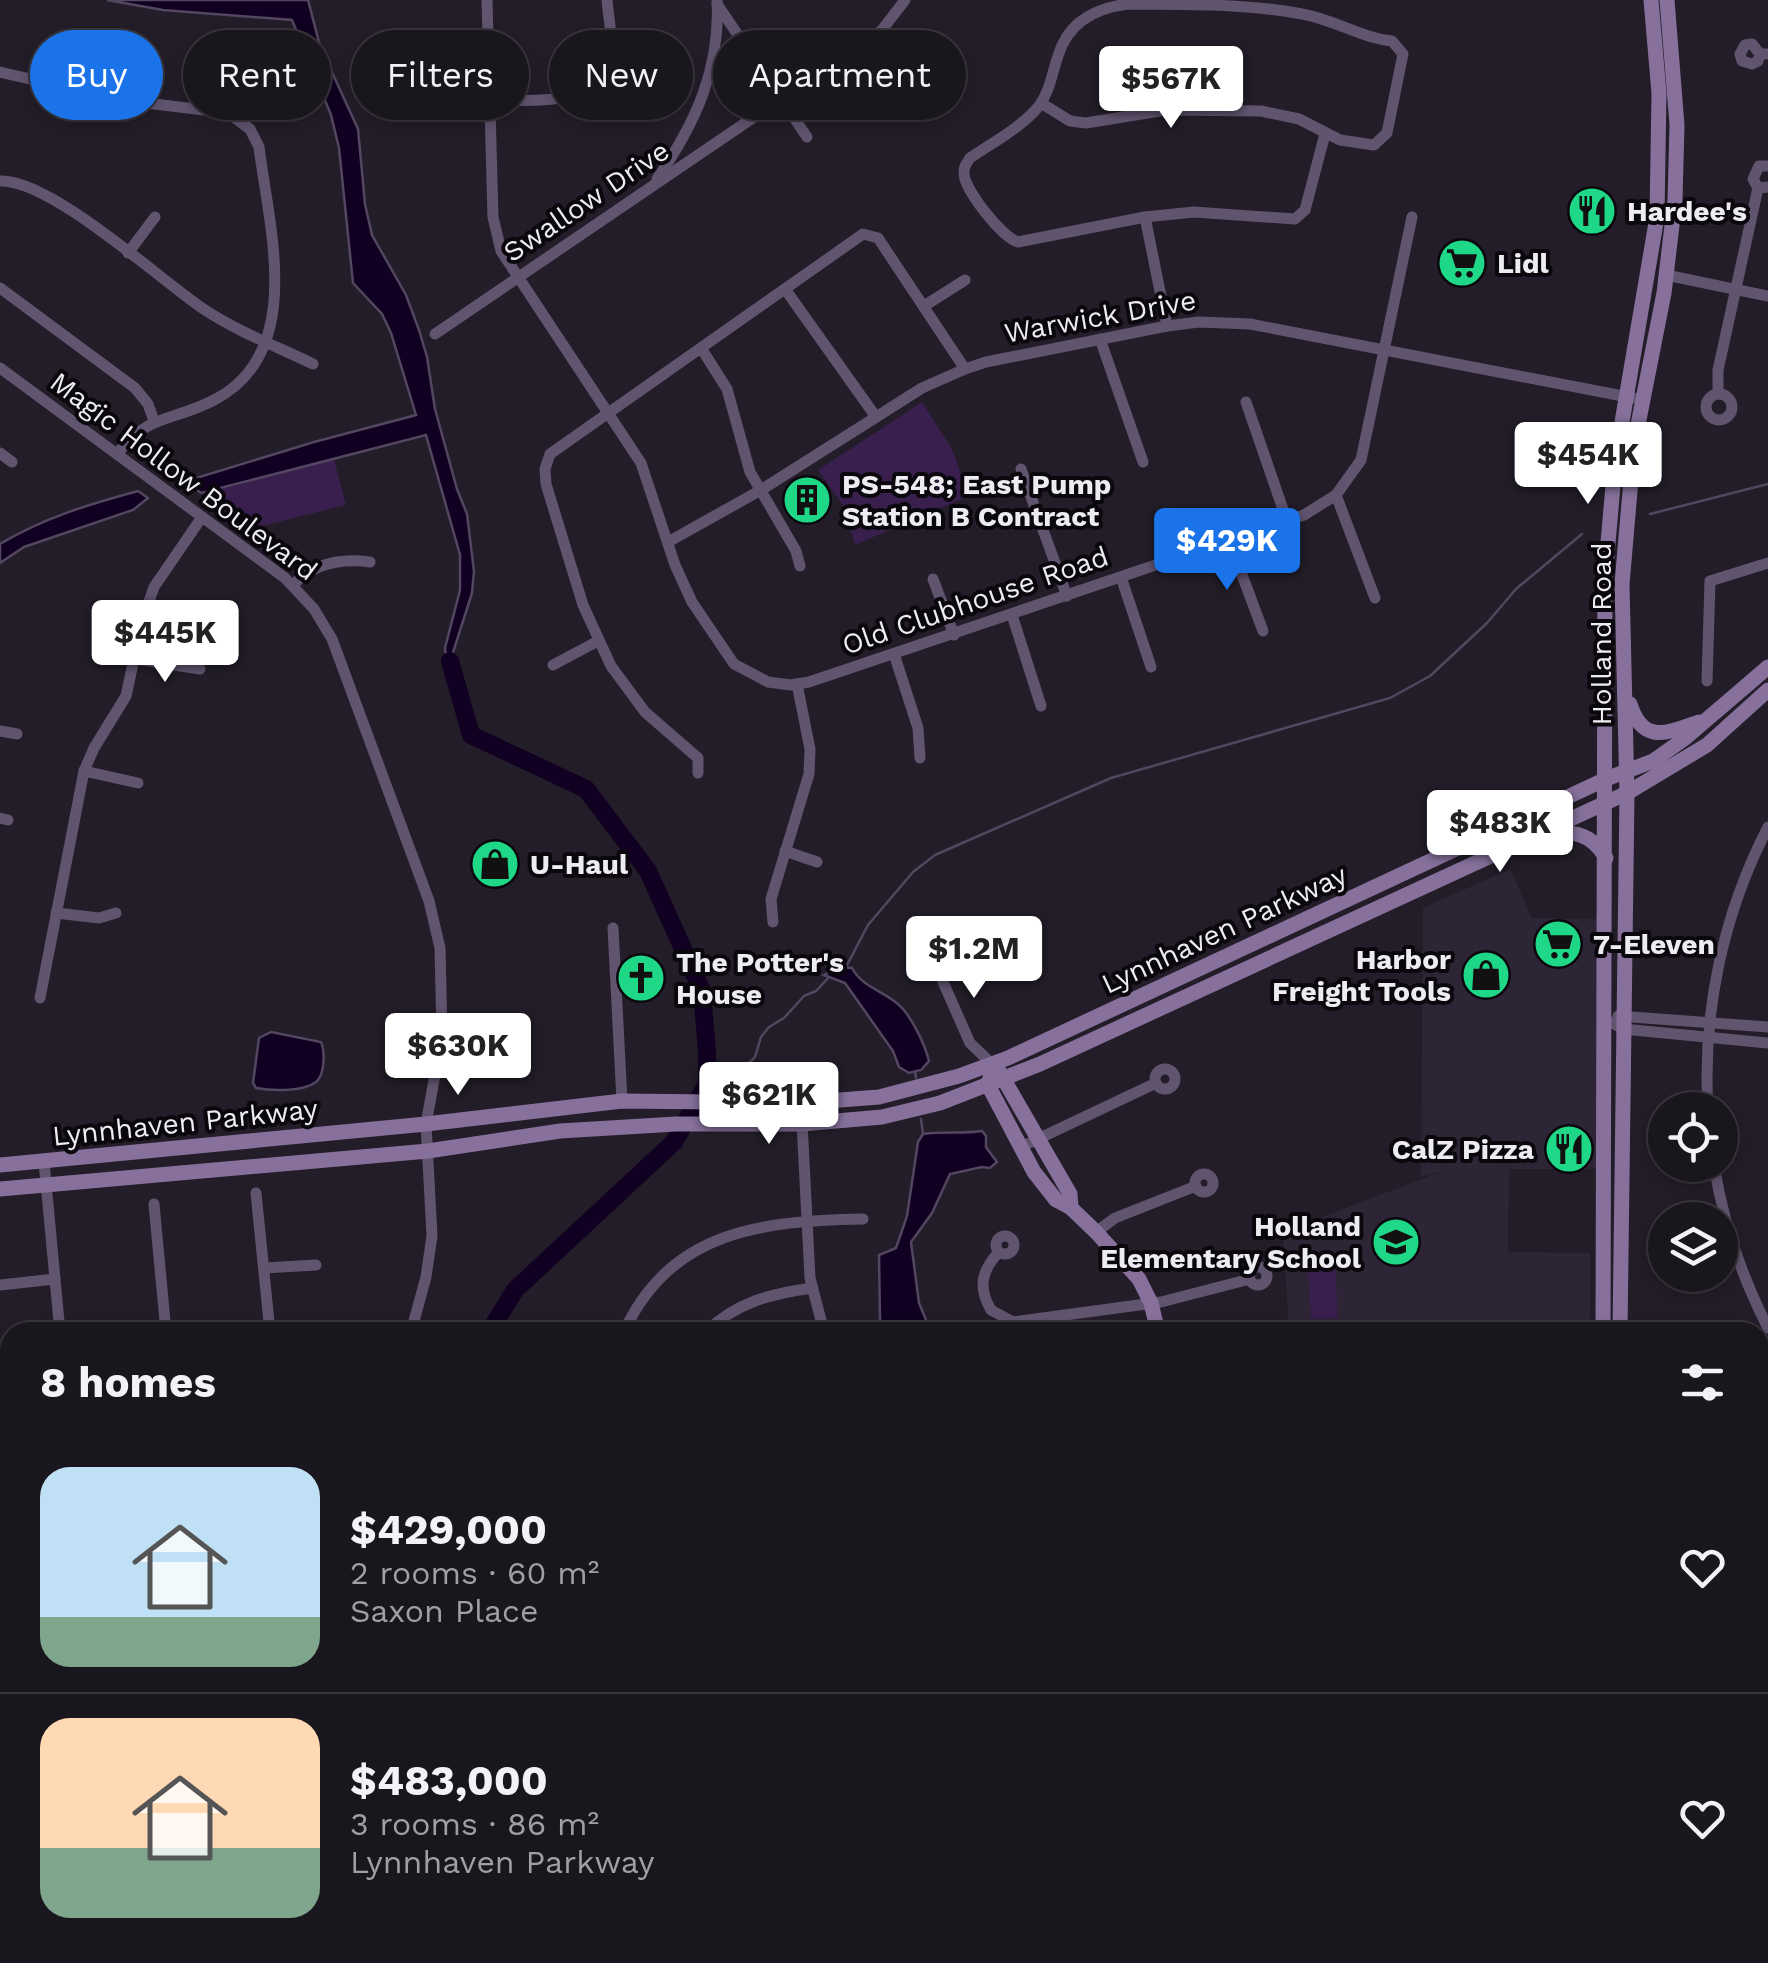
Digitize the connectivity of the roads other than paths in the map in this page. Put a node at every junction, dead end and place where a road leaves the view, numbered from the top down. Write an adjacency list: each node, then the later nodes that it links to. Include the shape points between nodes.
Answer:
1 (486, 0): 8 (street)
2 (606, 0): 12 (street, via 610,58 592,86 561,100)
3 (905, 0): 10 (street, Swallow Drive)
4 (1650, 0): 27 (main road, Holland Road, via 1660,138)
5 (1667, 0): 28 (main road, Holland Road, via 1677,125)
6 (717, 2): 9 (street); 21 (street, via 706,91)
7 (1236, 3): 13 (street, via 1128,4 1090,14 1064,41); 17 (street, via 1330,19 1401,48 1384,139 1366,146)
8 (488, 30)
9 (735, 30)
10 (882, 30)
11 (0, 72): 39 (street, via 122,100 212,108 243,121 259,147 276,298)
12 (529, 100)
13 (1041, 103): 17 (street, via 1086,123 1166,110 1261,111 1299,119); 23 (street, via 964,169 1000,232 1026,242)
14 (492, 120): 29 (street, via 495,234)
15 (750, 120): 21 (street, Swallow Drive)
16 (795, 120): 18 (street)
17 (1325, 134): 23 (street, via 1305,210 1295,219 1217,212)
18 (806, 137)
19 (1768, 166): 22 (street, via 1756,169 1753,180)
20 (0, 180): 26 (street, via 43,193)
21 (652, 186): 29 (street, Swallow Drive)
22 (1763, 188): 33 (street)
23 (1145, 217): 36 (street)
24 (1412, 217): 41 (street, Old Clubhouse Road)
25 (155, 218): 26 (street)
26 (128, 254): 39 (street, via 203,309)
27 (1652, 256): 28 (main road); 46 (main road, Holland Road)
28 (1666, 276): 33 (street); 46 (main road, Holland Road)
29 (518, 278): 37 (street, Swallow Drive); 48 (street)
30 (965, 280): 35 (street)
31 (0, 288): 50 (street, via 135,388)
32 (785, 288): 35 (street, via 863,234 874,235); 40 (street); 49 (street)
33 (1735, 291): 34 (street); 45 (street)
34 (1768, 296)
35 (924, 306): 44 (street)
36 (1167, 326): 38 (street, Warwick Drive); 41 (street, Warwick Drive, via 1250,324)
37 (435, 334)
38 (1100, 338): 44 (street, Warwick Drive); 54 (street)
39 (266, 342): 42 (street); 50 (street, via 224,394)
40 (701, 348): 48 (street); 56 (street, via 728,388 747,463)
41 (1386, 352): 46 (street, Warwick Drive); 57 (street, Old Clubhouse Road, via 1366,446)
42 (313, 364)
43 (0, 368): 52 (street, Magic Hollow Boulevard)
44 (964, 370): 49 (street, Warwick Drive)
45 (1718, 394)
46 (1634, 399): 83 (main road, Holland Road, via 1623,567); 92 (main road, Holland Road, via 1613,478 1605,577)
47 (1246, 402): 59 (street)
48 (608, 412): 61 (street, via 641,463); 73 (street, via 555,449 544,469)
49 (876, 418): 56 (street, Warwick Drive)
50 (154, 421): 52 (street)
51 (0, 453): 53 (street)
52 (116, 454): 58 (street, Magic Hollow Boulevard)
53 (12, 462)
54 (1143, 462)
55 (1021, 468): 68 (street)
56 (761, 490): 61 (street, Warwick Drive); 64 (street)
57 (1336, 495): 59 (street, Old Clubhouse Road); 69 (street)
58 (202, 516): 67 (street, Magic Hollow Boulevard); 75 (street, via 154,588)
59 (1287, 522): 60 (street, Old Clubhouse Road)
60 (1229, 540): 65 (street, Old Clubhouse Road); 71 (street)
61 (668, 542): 81 (street, via 692,602 726,655 756,678)
62 (370, 562): 67 (street, via 320,566)
63 (1768, 563): 80 (street, via 1710,582)
64 (800, 566)
65 (1121, 577): 68 (street, Old Clubhouse Road); 77 (street)
66 (932, 579): 72 (street)
67 (294, 586): 120 (street, Magic Hollow Boulevard, via 332,639 436,925 442,1036)
68 (1067, 596): 70 (street, Old Clubhouse Road)
69 (1375, 598)
70 (1012, 615): 72 (street, Old Clubhouse Road); 84 (street)
71 (1263, 632)
72 (954, 635): 74 (street, Old Clubhouse Road)
73 (598, 641): 76 (street); 91 (street, via 645,712 698,758)
74 (894, 654): 81 (street, Old Clubhouse Road); 88 (street, via 918,728)
75 (136, 660): 79 (street); 89 (street, via 126,696)
76 (553, 665)
77 (1151, 667)
78 (1768, 667): 85 (main road, Lynnhaven Parkway)
79 (200, 669)
80 (1708, 681)
81 (797, 684): 98 (street, via 810,760)
82 (1768, 690): 94 (main road, Lynnhaven Parkway, via 1708,744)
83 (1627, 694): 85 (main road, via 1646,731 1668,733); 90 (main road, Holland Road)
84 (1042, 706)
85 (1708, 720): 90 (main road, Lynnhaven Parkway)
86 (0, 731): 87 (street)
87 (17, 734)
88 (920, 758)
89 (84, 771): 93 (street); 102 (street)
90 (1627, 771): 92 (main road, Lynnhaven Parkway); 94 (main road, Holland Road)
91 (698, 773)
92 (1606, 779): 95 (main road, Holland Road); 113 (main road, Lynnhaven Parkway)
93 (138, 783)
94 (1627, 792): 95 (main road, Lynnhaven Parkway); 108 (main road, Holland Road)
95 (1606, 802): 97 (main road, Lynnhaven Parkway); 99 (main road, Holland Road)
96 (1768, 827): 109 (street, via 1723,946)
97 (1541, 832): 99 (main road, via 1588,837); 114 (main road, Lynnhaven Parkway)
98 (785, 851): 100 (street); 103 (street, via 771,898)
99 (1606, 859): 107 (main road, Holland Road)
100 (817, 862)
101 (116, 912): 102 (street, via 99,918)
102 (56, 913): 106 (street)
103 (773, 922)
104 (613, 928): 118 (street)
105 (969, 935): 113 (street, via 945,966 943,982 970,1042)
106 (40, 998)
107 (1605, 1019): 108 (street); 152 (main road, Holland Road)
108 (1624, 1021): 109 (street); 111 (street); 153 (main road, Holland Road)
109 (1710, 1021): 110 (street); 111 (street)
110 (1768, 1027)
111 (1709, 1038): 112 (street); 117 (street)
112 (1768, 1043)
113 (992, 1064): 114 (main road); 116 (main road); 119 (main road, Lynnhaven Parkway, via 880,1098)
114 (1006, 1079): 116 (main road, Lynnhaven Parkway); 123 (main road)
115 (1156, 1083): 123 (street)
116 (988, 1086): 121 (main road, Lynnhaven Parkway, via 882,1117); 123 (main road)
117 (1708, 1092)
118 (622, 1100): 119 (main road, Lynnhaven Parkway); 120 (main road, Lynnhaven Parkway); 122 (main road, via 605,1118)
119 (801, 1103): 121 (street)
120 (426, 1124): 124 (street, Magic Hollow Boulevard); 125 (main road, Lynnhaven Parkway)
121 (802, 1124): 122 (main road, Lynnhaven Parkway); 134 (street)
122 (539, 1133): 124 (main road, Lynnhaven Parkway)
123 (1028, 1143): 135 (main road, via 1034,1172)
124 (428, 1152): 128 (main road, Lynnhaven Parkway); 147 (street, Magic Hollow Boulevard, via 430,1257)
125 (44, 1162): 126 (main road, Lynnhaven Parkway); 128 (street)
126 (0, 1166)
127 (1718, 1182): 154 (street, via 1730,1236)
128 (45, 1185): 130 (main road, Lynnhaven Parkway); 140 (street)
129 (1196, 1186): 135 (street)
130 (0, 1189)
131 (256, 1193): 138 (street)
132 (154, 1204): 145 (street)
133 (863, 1219): 134 (street)
134 (807, 1220): 142 (street); 148 (street, via 733,1233 694,1251 658,1281)
135 (1096, 1232): 143 (main road)
136 (999, 1252): 143 (street, via 982,1285 992,1310 1005,1320)
137 (316, 1265): 138 (street)
138 (264, 1268): 146 (street)
139 (1250, 1279): 143 (street)
140 (55, 1280): 141 (street); 144 (street)
141 (0, 1285)
142 (812, 1288): 149 (street, via 755,1299); 150 (street)
143 (1152, 1303): 151 (main road)
144 (59, 1322)
145 (165, 1322)
146 (269, 1322)
147 (414, 1322)
148 (630, 1322)
149 (718, 1322)
150 (821, 1322)
151 (1156, 1322)
152 (1603, 1322)
153 (1620, 1322)
154 (1765, 1322)

